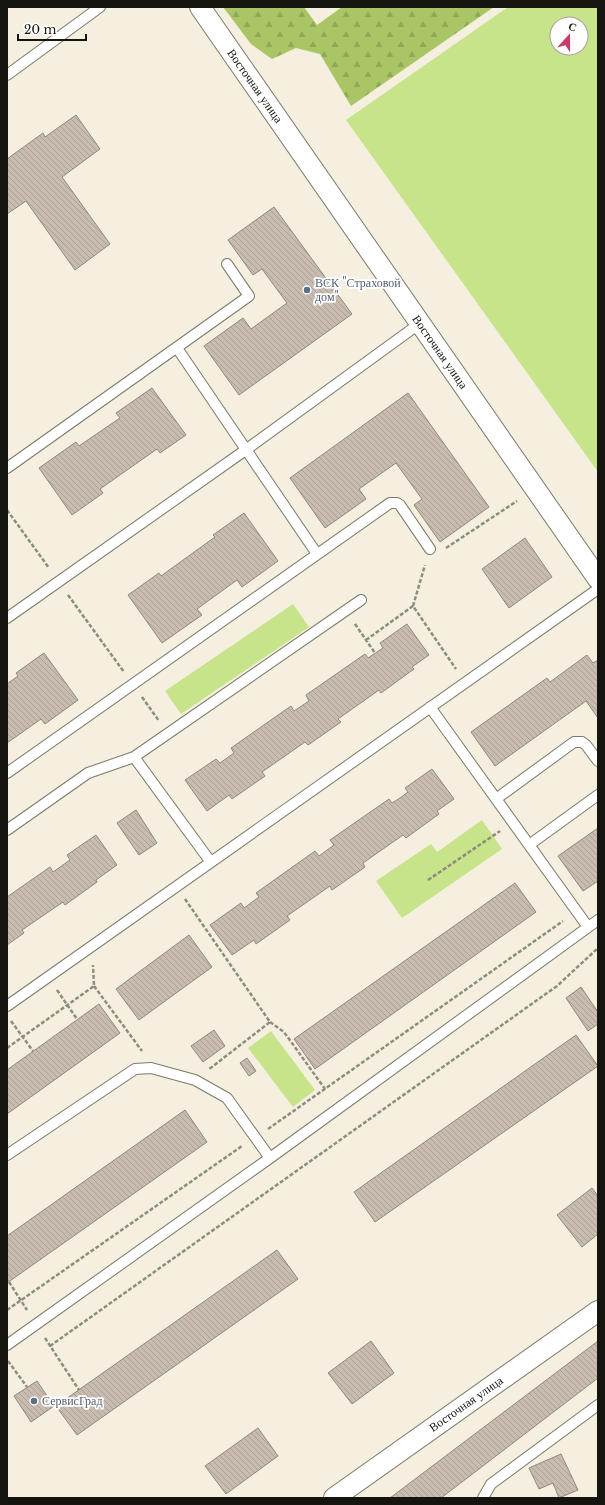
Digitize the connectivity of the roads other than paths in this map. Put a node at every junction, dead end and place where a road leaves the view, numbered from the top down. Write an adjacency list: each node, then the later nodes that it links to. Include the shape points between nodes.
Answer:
1 (100, 7): 3 (lane)
2 (200, 7): 5 (street, Восточная улица)
3 (7, 76)
4 (227, 264): 6 (lane, via 249,296)
5 (420, 324): 7 (lane); 11 (street, Восточная улица)
6 (177, 348): 7 (lane); 8 (lane)
7 (247, 449): 10 (lane); 14 (lane)
8 (7, 468)
9 (430, 549): 10 (lane, via 400,505 390,503)
10 (317, 554): 18 (lane)
11 (598, 578)
12 (598, 589): 15 (lane)
13 (361, 600): 16 (lane)
14 (7, 618)
15 (430, 707): 20 (lane); 23 (lane)
16 (134, 758): 21 (lane, via 88,773); 23 (lane)
17 (598, 761): 20 (lane, via 586,745 574,742)
18 (7, 773)
19 (598, 795): 22 (lane)
20 (496, 799): 22 (lane)
21 (7, 830)
22 (529, 846): 25 (lane)
23 (210, 862): 26 (lane)
24 (598, 920): 25 (lane)
25 (588, 927): 28 (lane)
26 (7, 1006)
27 (7, 1155): 28 (lane, via 135,1069 151,1068 195,1080 227,1098)
28 (270, 1158): 30 (lane)
29 (598, 1311): 32 (street, Восточная улица)
30 (7, 1345)
31 (598, 1405): 33 (lane, via 491,1484)
32 (334, 1498)
33 (483, 1498)

